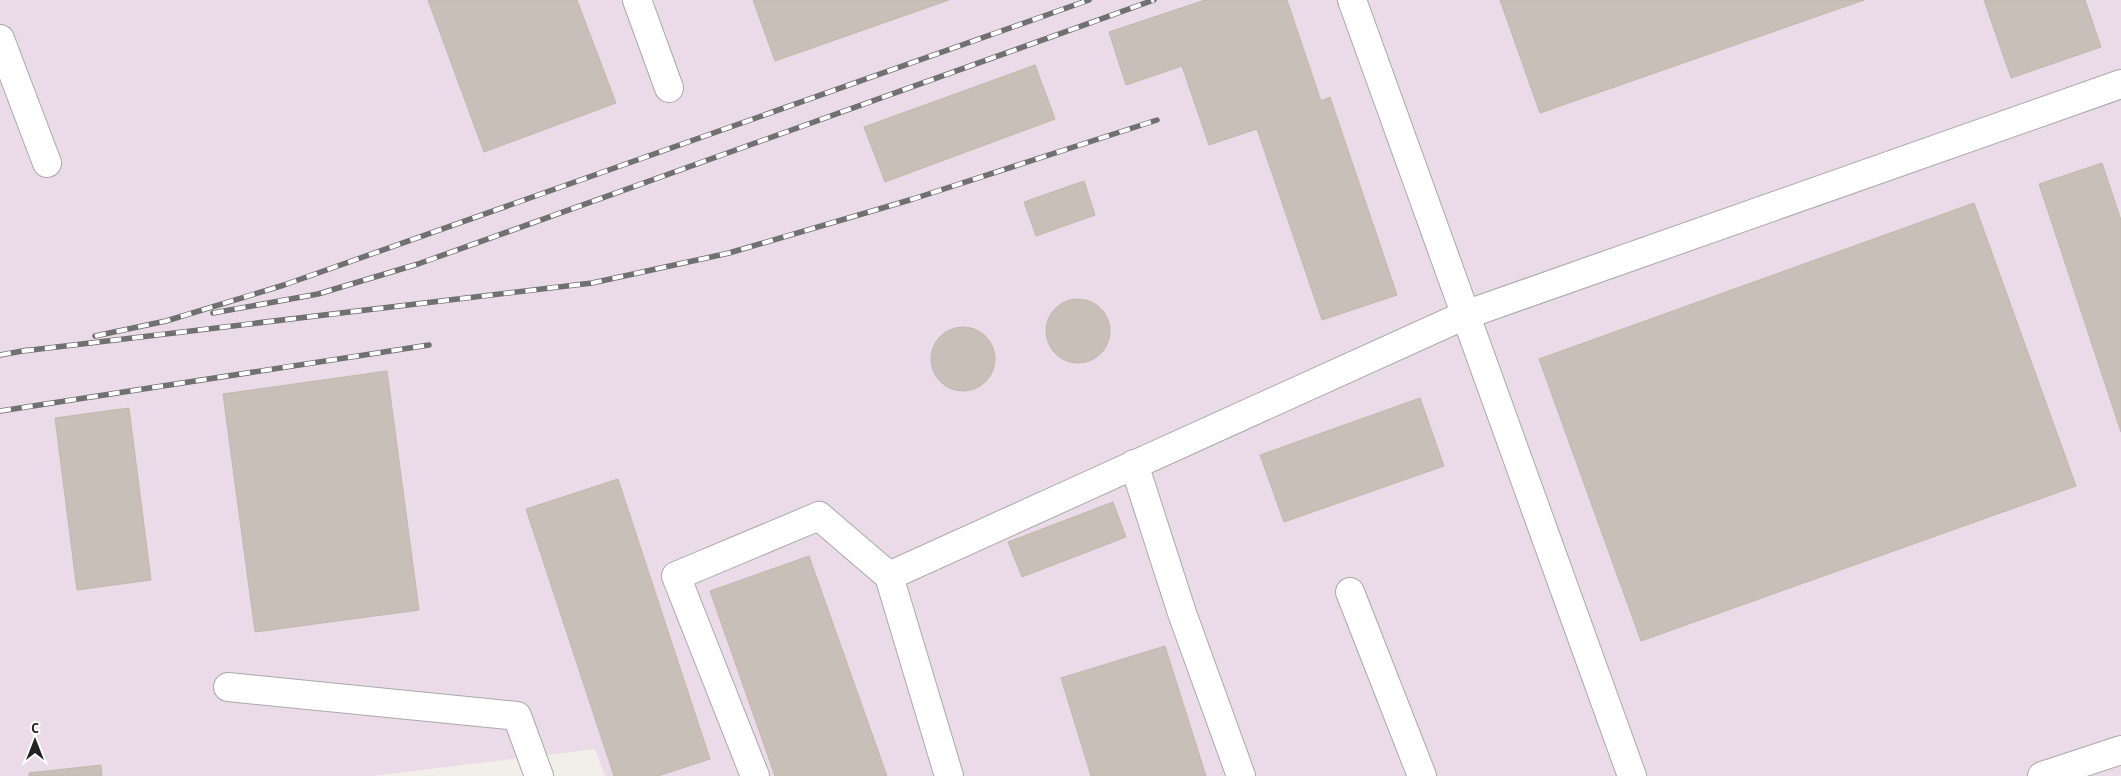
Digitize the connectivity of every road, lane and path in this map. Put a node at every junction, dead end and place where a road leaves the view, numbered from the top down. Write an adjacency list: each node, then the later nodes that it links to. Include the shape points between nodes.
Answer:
1 (638, 0): 5 (lane)
2 (1352, 0): 7 (lane)
3 (0, 39): 6 (lane)
4 (2121, 84): 7 (lane)
5 (669, 88)
6 (46, 163)
7 (1465, 315): 8 (lane); 18 (lane)
8 (1134, 464): 9 (lane); 16 (lane, via 1182,613)
9 (889, 576): 14 (lane, via 819,516 676,576); 15 (lane)
10 (1350, 592): 17 (lane)
11 (228, 687): 13 (lane, via 517,716)
12 (2121, 750): 19 (lane)
13 (539, 776)
14 (755, 776)
15 (949, 776)
16 (1241, 776)
17 (1422, 776)
18 (1632, 776)
19 (2042, 776)

